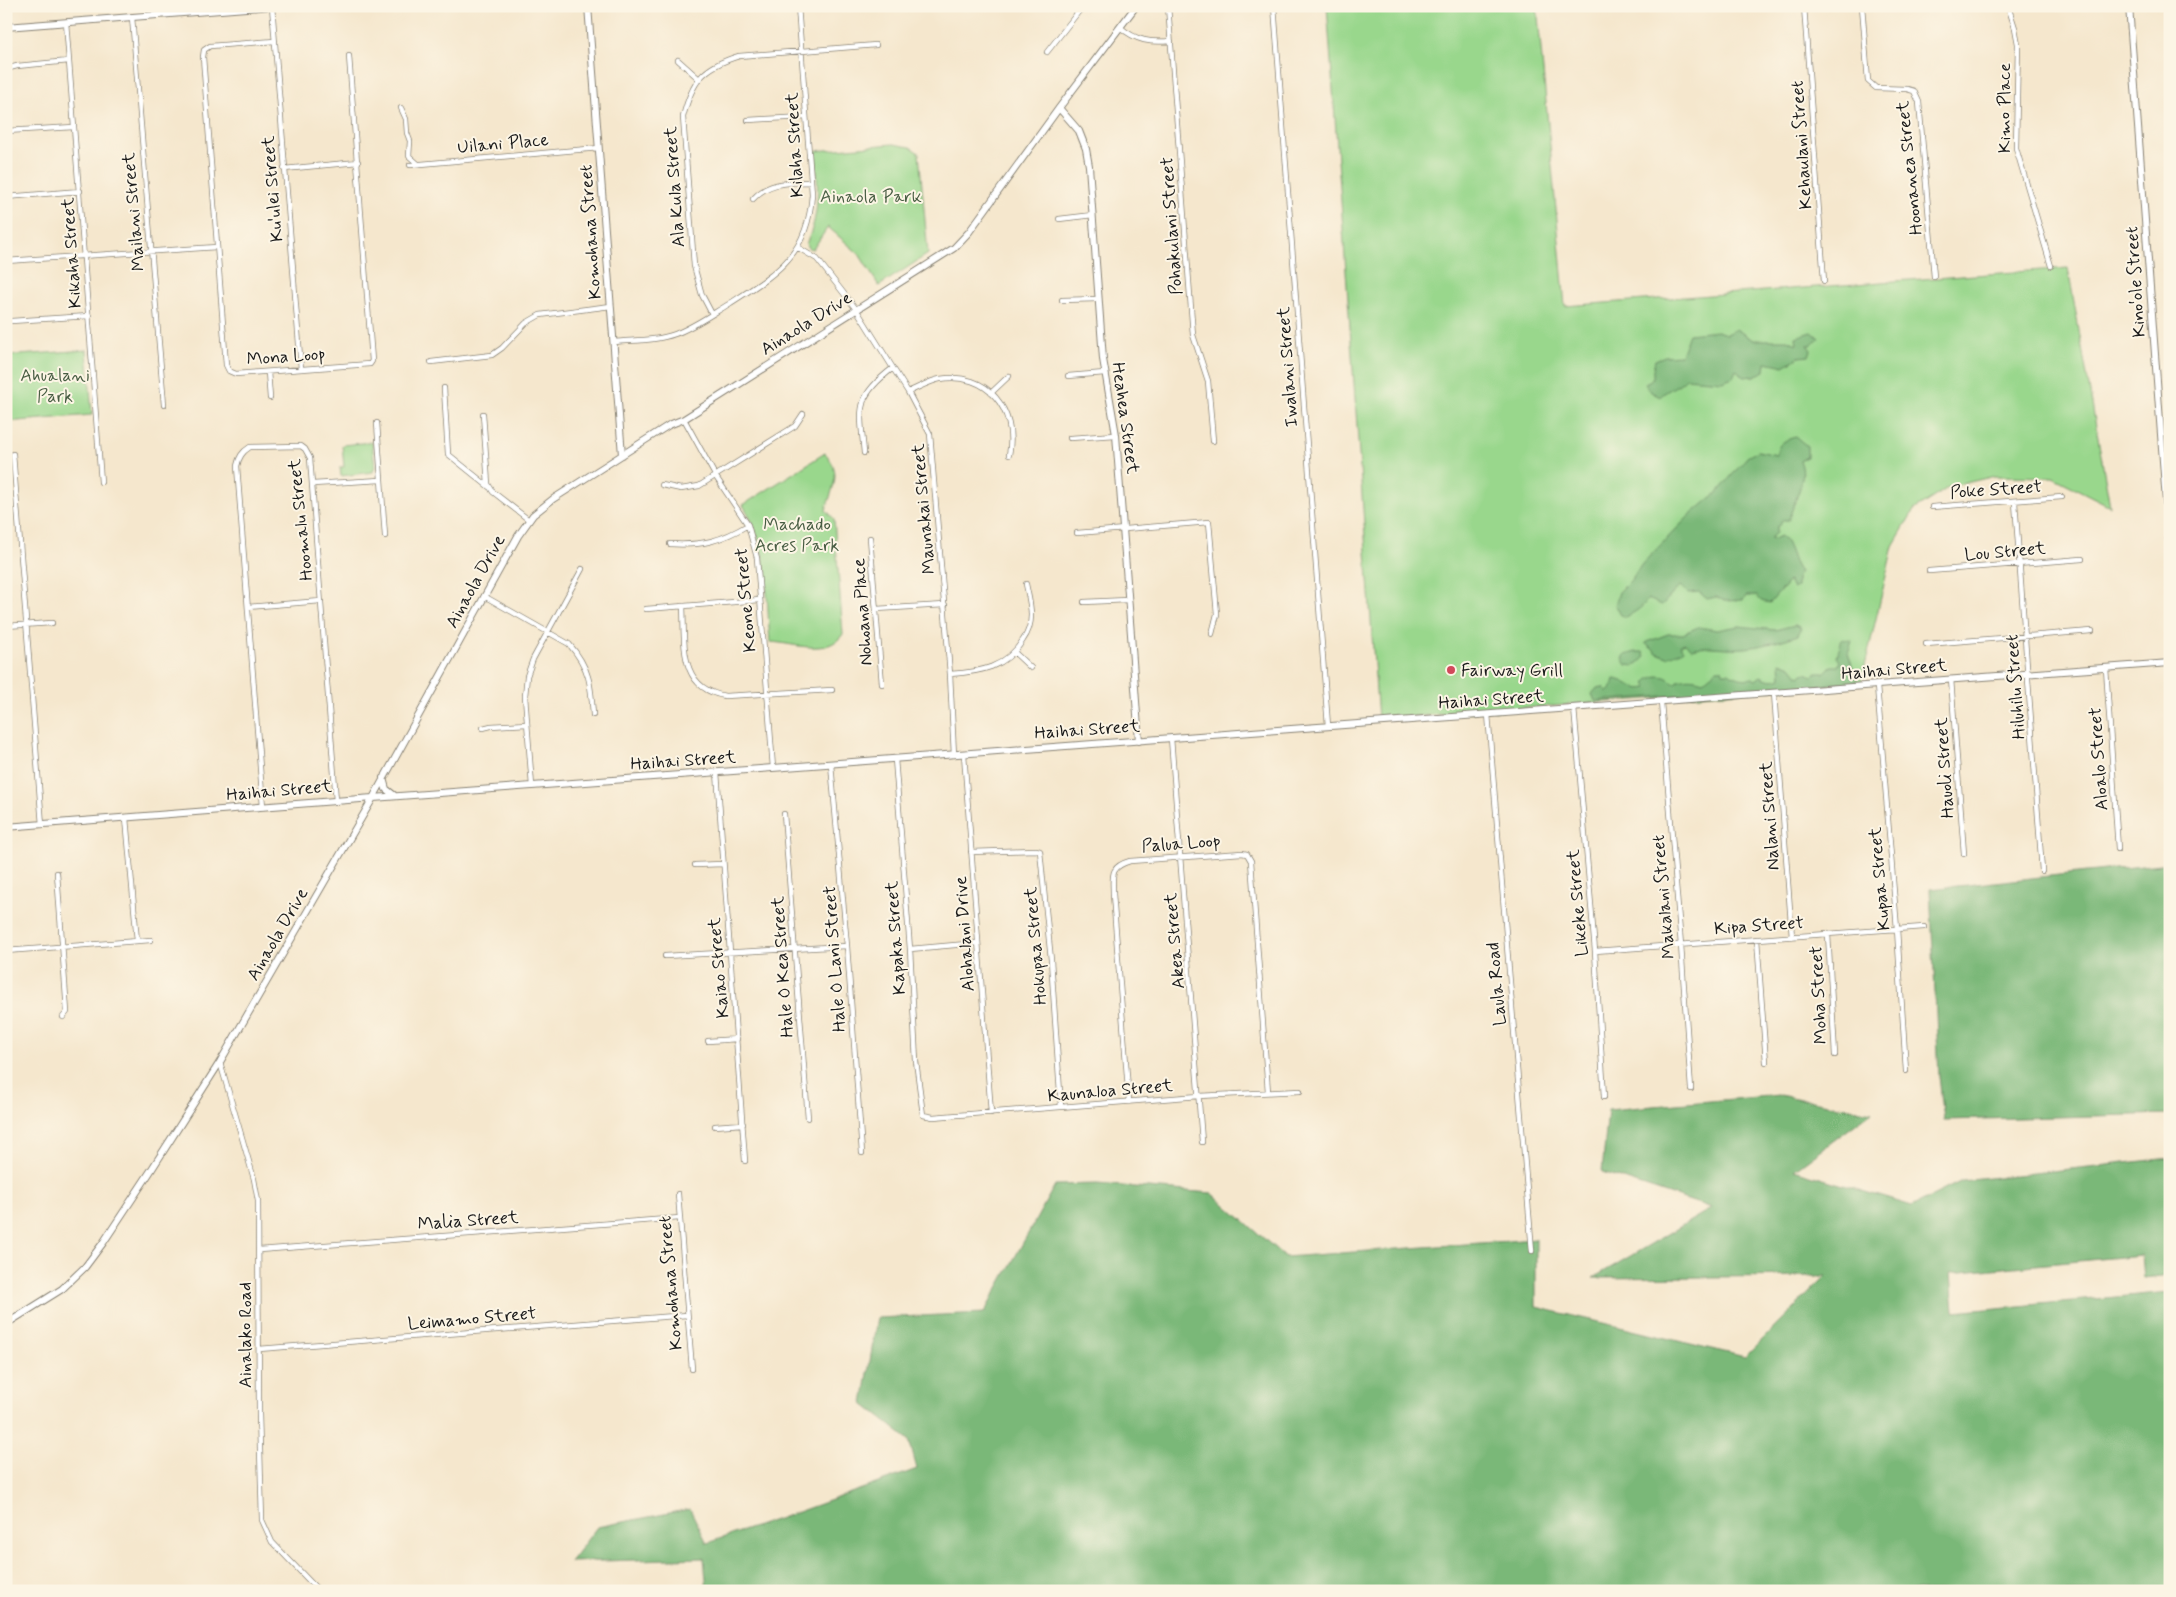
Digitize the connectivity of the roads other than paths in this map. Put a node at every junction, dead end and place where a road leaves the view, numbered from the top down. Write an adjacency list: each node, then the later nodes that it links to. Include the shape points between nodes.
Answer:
1 (272, 6): 12 (street); 16 (street, Ku'ulei Street)
2 (588, 6): 32 (street, Komohana Street)
3 (798, 6): 19 (street, Kilaha Street)
4 (1083, 6): 20 (street)
5 (1136, 6): 15 (street, Ainaola Drive)
6 (1168, 6): 17 (street, Pohakulani Street)
7 (1274, 6): 139 (street, Iwalani Street)
8 (1804, 6): 50 (street, Kehaulani Street)
9 (1862, 6): 49 (street, Hoonanea Street, via 1868,81 1876,88 1914,91 1919,102)
10 (2008, 6): 48 (street, Kimo Place, via 2018,44 2016,148)
11 (2129, 6): 98 (street, Kinoʻole Street)
12 (132, 17): 13 (street); 45 (street, Mailani Street)
13 (66, 22): 14 (street); 23 (street, Kikaha Street)
14 (6, 26)
15 (1120, 27): 17 (street, via 1142,40); 27 (street, Ainaola Drive)
16 (274, 41): 36 (street, Ku'ulei Street); 43 (street, Mona Loop, via 210,46 204,50)
17 (1171, 41): 77 (street, Pohakulani Street, via 1194,336 1208,381)
18 (876, 45): 19 (street, Ala Kula Street)
19 (802, 51): 25 (street, Ala Kula Street, via 739,56 721,61); 28 (street, Kilaha Street)
20 (1047, 52)
21 (350, 56): 33 (street, Mona Loop)
22 (678, 60): 25 (street)
23 (69, 61): 24 (street); 30 (street, Kikaha Street)
24 (6, 69)
25 (698, 78): 55 (street, Ala Kula Street, via 689,94 683,117 694,266 702,295)
26 (401, 108): 35 (street, via 410,141 409,156)
27 (1059, 108): 41 (street, Heahea Street, via 1084,142); 54 (street, Ainaola Drive, via 970,232 954,248)
28 (806, 116): 29 (street); 37 (street, Kilaha Street)
29 (748, 120)
30 (74, 127): 31 (street); 38 (street, Kikaha Street)
31 (6, 132)
32 (599, 148): 35 (street, Uilani Place); 53 (street, Komohana Street)
33 (358, 162): 36 (street); 61 (street, Mona Loop, via 372,361 370,364)
34 (410, 165): 35 (street, Uilani Place)
35 (419, 165)
36 (284, 168): 61 (street, Ku'ulei Street)
37 (811, 182): 40 (street, via 773,185 761,190); 44 (street, Kilaha Street, via 810,212 806,230)
38 (80, 191): 39 (street); 46 (street, Kikaha Street)
39 (6, 197)
40 (754, 199)
41 (1093, 215): 42 (street); 51 (street, Heahea Street)
42 (1058, 218)
43 (216, 247): 45 (street); 62 (street, Mona Loop, via 226,365 236,374)
44 (797, 247): 54 (street, Maunakai Street, via 817,258); 55 (street, Kilaha Street, via 786,264 769,278)
45 (150, 252): 46 (street); 70 (street, Mailani Street)
46 (85, 256): 47 (street); 56 (street, Kikaha Street)
47 (6, 261)
48 (2051, 266)
49 (1934, 277)
50 (1824, 281)
51 (1099, 298): 52 (street); 63 (street, Heahea Street)
52 (1062, 300)
53 (611, 306): 58 (street, Komohana Street); 59 (street, via 540,315 526,323 492,355)
54 (856, 309): 60 (street, Maunakai Street); 73 (street, Ainaola Drive)
55 (712, 314): 58 (street, Kilaha Street, via 675,334)
56 (89, 316): 57 (street); 84 (street, Kikaha Street)
57 (11, 320)
58 (614, 342): 80 (street, Komohana Street)
59 (431, 362)
60 (892, 368): 67 (street, Maunakai Street); 78 (street, via 870,388 862,403)
61 (300, 369): 62 (street, Mona Loop)
62 (268, 372): 69 (street)
63 (1104, 373): 65 (street); 75 (street, Heahea Street)
64 (1009, 376): 68 (street)
65 (1068, 376)
66 (444, 388): 87 (street, via 448,454)
67 (908, 392): 68 (street, via 939,379 954,378 981,385); 109 (street, Maunakai Street, via 926,424 933,446)
68 (991, 393): 81 (street, via 1010,420 1012,443)
69 (270, 398)
70 (164, 404)
71 (483, 414): 87 (street, via 486,475)
72 (803, 414): 82 (street, via 795,426)
73 (684, 419): 80 (street, Ainaola Drive); 82 (street, Keone Street)
74 (377, 423): 83 (street)
75 (1116, 435): 76 (street); 93 (street, Heahea Street)
76 (1070, 438)
77 (1213, 441)
78 (864, 453)
79 (13, 454): 115 (street)
80 (622, 455): 91 (street, Ainaola Drive, via 553,499)
81 (1009, 455)
82 (716, 477): 86 (street, via 690,488); 92 (street, Keone Street)
83 (381, 480): 85 (street); 95 (street)
84 (101, 482)
85 (313, 484): 107 (street, Hoomalu Street); 111 (street, Hoomalu Street, via 309,453 301,446 250,447 239,458)
86 (662, 485)
87 (491, 488): 91 (street)
88 (2062, 497): 89 (street, Poke Street)
89 (2015, 502): 90 (street, Poke Street); 100 (street, Hiluhilu Street)
90 (1932, 507)
91 (529, 520): 104 (street, Ainaola Drive)
92 (748, 525): 97 (street, via 707,544); 105 (street, Keone Street, via 758,558)
93 (1123, 529): 94 (street); 106 (street, Heahea Street); 119 (street, via 1209,522 1216,614)
94 (1077, 533)
95 (385, 536)
96 (870, 538): 113 (street, Nohoana Place)
97 (670, 544)
98 (2170, 555)
99 (2082, 559): 100 (street, Lou Street)
100 (2019, 563): 102 (street, Lou Street); 120 (street, Hiluhilu Street)
101 (582, 569): 118 (street)
102 (1929, 571)
103 (1026, 584): 122 (street, via 1030,624)
104 (484, 596): 118 (street); 149 (street, Ainaola Drive)
105 (760, 600): 110 (street); 133 (street, Keone Street)
106 (1128, 600): 108 (street); 142 (street, Heahea Street)
107 (321, 601): 111 (street); 153 (street, Hoomalu Street)
108 (1084, 602)
109 (945, 605): 113 (street); 126 (street, Maunakai Street)
110 (683, 606): 112 (street); 133 (street, via 687,662 697,683 710,692 725,696)
111 (248, 607): 154 (street, Hoomalu Street)
112 (646, 609)
113 (876, 610): 129 (street, Nohoana Place)
114 (52, 623): 115 (street)
115 (27, 624): 116 (street); 157 (street)
116 (6, 626)
117 (2092, 631): 120 (street)
118 (548, 632): 137 (street, via 568,644 586,668); 138 (street, via 527,676)
119 (1212, 634)
120 (2025, 636): 121 (street); 127 (street, Hiluhilu Street)
121 (1926, 644)
122 (1015, 653): 124 (street); 126 (street, via 987,670)
123 (2170, 663): 125 (street, Haihai Street)
124 (1031, 668)
125 (2106, 668): 127 (street, Haihai Street); 159 (street, Aloalo Street)
126 (950, 674): 143 (street, Maunakai Street)
127 (2028, 674): 128 (street, Haihai Street); 165 (street, Hiluhilu Street)
128 (1951, 679): 130 (street, Haihai Street); 161 (street, Hauoli Street)
129 (882, 684)
130 (1877, 686): 132 (street, Haihai Street); 168 (street, Kupaa Street)
131 (832, 690): 133 (street)
132 (1774, 693): 134 (street, Haihai Street); 170 (street, Nalani Street)
133 (767, 694): 147 (street, Keone Street)
134 (1661, 702): 135 (street, Haihai Street); 175 (street, Makalani Street)
135 (1574, 708): 136 (street, Haihai Street); 181 (street, Likeke Street)
136 (1488, 714): 139 (street, Haihai Street); 211 (street, Laula Road)
137 (593, 716)
138 (527, 724): 140 (street); 150 (street)
139 (1328, 726): 141 (street, Haihai Street)
140 (483, 728)
141 (1171, 738): 142 (street, Haihai Street); 162 (street, Akea Street)
142 (1139, 741): 144 (street, Haihai Street)
143 (954, 754): 144 (street, Haihai Street); 145 (street, Haihai Street)
144 (964, 754): 160 (street, Alohalani Drive)
145 (895, 759): 146 (street, Haihai Street); 179 (street, Kapaka Street)
146 (831, 764): 147 (street, Haihai Street); 176 (street, Hale O Lani Street)
147 (773, 768): 148 (street, Haihai Street)
148 (717, 772): 150 (street, Haihai Street); 163 (street, Kaiao Street)
149 (383, 778): 151 (street, via 386,789); 152 (street, Ainaola Drive)
150 (532, 786): 151 (street, Haihai Street)
151 (395, 796): 152 (street, Haihai Street)
152 (373, 798): 153 (street, Haihai Street); 190 (street, Ainaola Drive)
153 (336, 801): 154 (street, Haihai Street)
154 (262, 807): 156 (street, Haihai Street)
155 (784, 814): 178 (street, Hale O Kea Street)
156 (126, 818): 157 (street, Haihai Street); 173 (street)
157 (42, 825): 158 (street, Haihai Street)
158 (6, 827)
159 (2118, 849)
160 (971, 852): 174 (street, Alohalani Drive); 199 (street, Hokupaa Street, via 1040,851)
161 (1964, 854)
162 (1180, 857): 195 (street, Palua Loop, via 1242,853 1247,854 1251,861); 196 (street, Akea Street); 198 (street, Palua Loop, via 1130,861 1119,864 1113,875)
163 (723, 864): 164 (street); 182 (street, Kaiao Street)
164 (696, 865)
165 (2042, 871)
166 (57, 873): 177 (street)
167 (1924, 927): 168 (street, Kipa Street)
168 (1897, 929): 169 (street, Kipa Street); 192 (street, Kupaa Street)
169 (1828, 934): 170 (street, Kipa Street); 188 (street, Moha Street)
170 (1792, 936): 171 (street, Kipa Street)
171 (1757, 939): 175 (street, Kipa Street); 191 (street)
172 (151, 940): 173 (street)
173 (137, 942): 177 (street)
174 (978, 943): 179 (street); 200 (street, Alohalani Drive)
175 (1681, 944): 181 (street, Kipa Street); 193 (street, Makalani Street)
176 (847, 946): 178 (street); 206 (street, Hale O Lani Street)
177 (62, 947): 180 (street); 184 (street, via 67,1012)
178 (795, 947): 182 (street); 202 (street, Hale O Kea Street)
179 (910, 949): 201 (street, Kapaka Street, via 916,1061)
180 (6, 951)
181 (1595, 951): 197 (street, Likeke Street)
182 (730, 952): 183 (street); 186 (street, Kaiao Street)
183 (665, 956)
184 (63, 1016)
185 (6, 1039): 189 (street)
186 (737, 1039): 187 (street); 203 (street, Kaiao Street)
187 (708, 1040)
188 (1835, 1055)
189 (8, 1057)
190 (220, 1062): 210 (street, Ainalako Road, via 256,1184); 213 (street, Ainaola Drive, via 85,1268 62,1289)
191 (1766, 1062)
192 (1906, 1071)
193 (1691, 1089)
194 (1300, 1091): 195 (street, Kaunaloa Street)
195 (1268, 1092): 196 (street, Kaunaloa Street)
196 (1199, 1096): 198 (street, Kaunaloa Street); 205 (street, Akea Street)
197 (1604, 1097)
198 (1129, 1102): 199 (street, Kaunaloa Street)
199 (1061, 1107): 200 (street, Kaunaloa Street)
200 (992, 1113): 201 (street, Kaunaloa Street, via 933,1118)
201 (923, 1115)
202 (808, 1118)
203 (743, 1124): 204 (street); 207 (street, Kaiao Street)
204 (715, 1126)
205 (1202, 1142)
206 (862, 1153)
207 (745, 1161)
208 (678, 1194): 209 (street, Komohana Street)
209 (680, 1218): 210 (street, Malia Street); 212 (street, Komohana Street)
210 (259, 1250): 214 (street, Ainalako Road)
211 (1532, 1252)
212 (687, 1315): 214 (street, Leimamo Street); 215 (street, Komohana Street)
213 (6, 1324)
214 (259, 1349): 216 (street, Ainalako Road, via 262,1520 272,1542)
215 (692, 1370)
216 (319, 1591)

